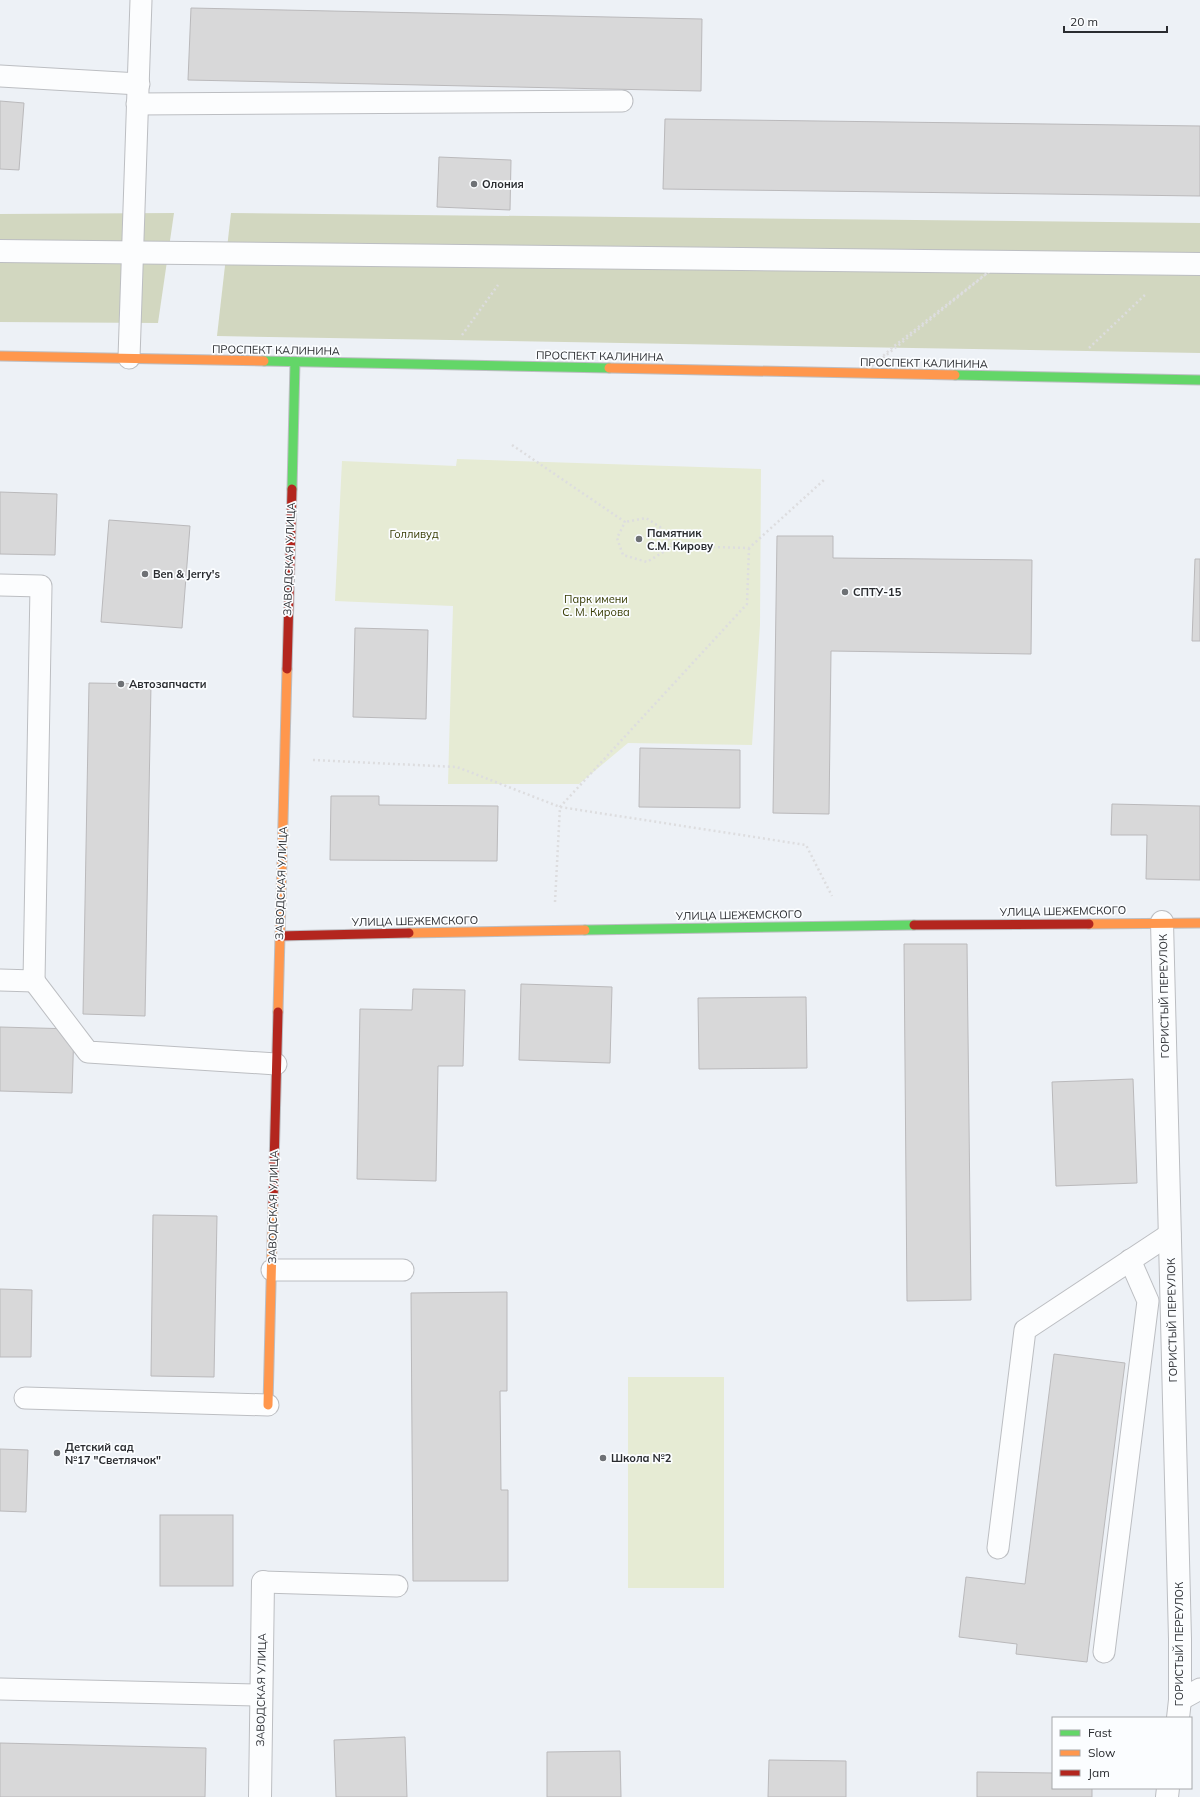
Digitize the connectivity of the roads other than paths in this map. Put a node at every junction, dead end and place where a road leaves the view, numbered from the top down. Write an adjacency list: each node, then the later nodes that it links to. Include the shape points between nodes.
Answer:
1 (141, 0): 3 (lane)
2 (0, 76): 3 (lane)
3 (138, 94): 4 (lane); 6 (lane)
4 (622, 101)
5 (0, 252): 6 (street)
6 (133, 252): 7 (street); 9 (lane)
7 (1200, 264)
8 (0, 356): 9 (street, ПРОСПЕКТ КАЛИНИНА)
9 (129, 358): 10 (street, ПРОСПЕКТ КАЛИНИНА)
10 (294, 362): 11 (street, ПРОСПЕКТ КАЛИНИНА); 15 (street, ЗАВОДСКАЯ УЛИЦА)
11 (1200, 380)
12 (0, 585): 17 (lane, via 41,586)
13 (1162, 922): 14 (street, УЛИЦА ШЕЖЕМСКОГО); 15 (street, УЛИЦА ШЕЖЕМСКОГО); 19 (street, ГОРИСТЫЙ ПЕРЕУЛОК)
14 (1200, 923)
15 (279, 936): 18 (street, ЗАВОДСКАЯ УЛИЦА)
16 (0, 980): 17 (lane)
17 (34, 981): 18 (lane, via 88,1052)
18 (276, 1064): 21 (street, ЗАВОДСКАЯ УЛИЦА)
19 (1170, 1234): 20 (lane); 32 (street, ГОРИСТЫЙ ПЕРЕУЛОК)
20 (1130, 1260): 25 (lane, via 1025,1330); 28 (lane, via 1148,1301)
21 (272, 1270): 22 (lane); 24 (street, ЗАВОДСКАЯ УЛИЦА)
22 (403, 1270)
23 (25, 1398): 24 (lane)
24 (268, 1404)
25 (998, 1548)
26 (263, 1582): 27 (lane); 31 (street, ЗАВОДСКАЯ УЛИЦА)
27 (397, 1586)
28 (1104, 1652)
29 (0, 1689): 31 (lane)
30 (1200, 1689): 32 (lane)
31 (261, 1695): 33 (street, ЗАВОДСКАЯ УЛИЦА)
32 (1179, 1709)
33 (260, 1797)

